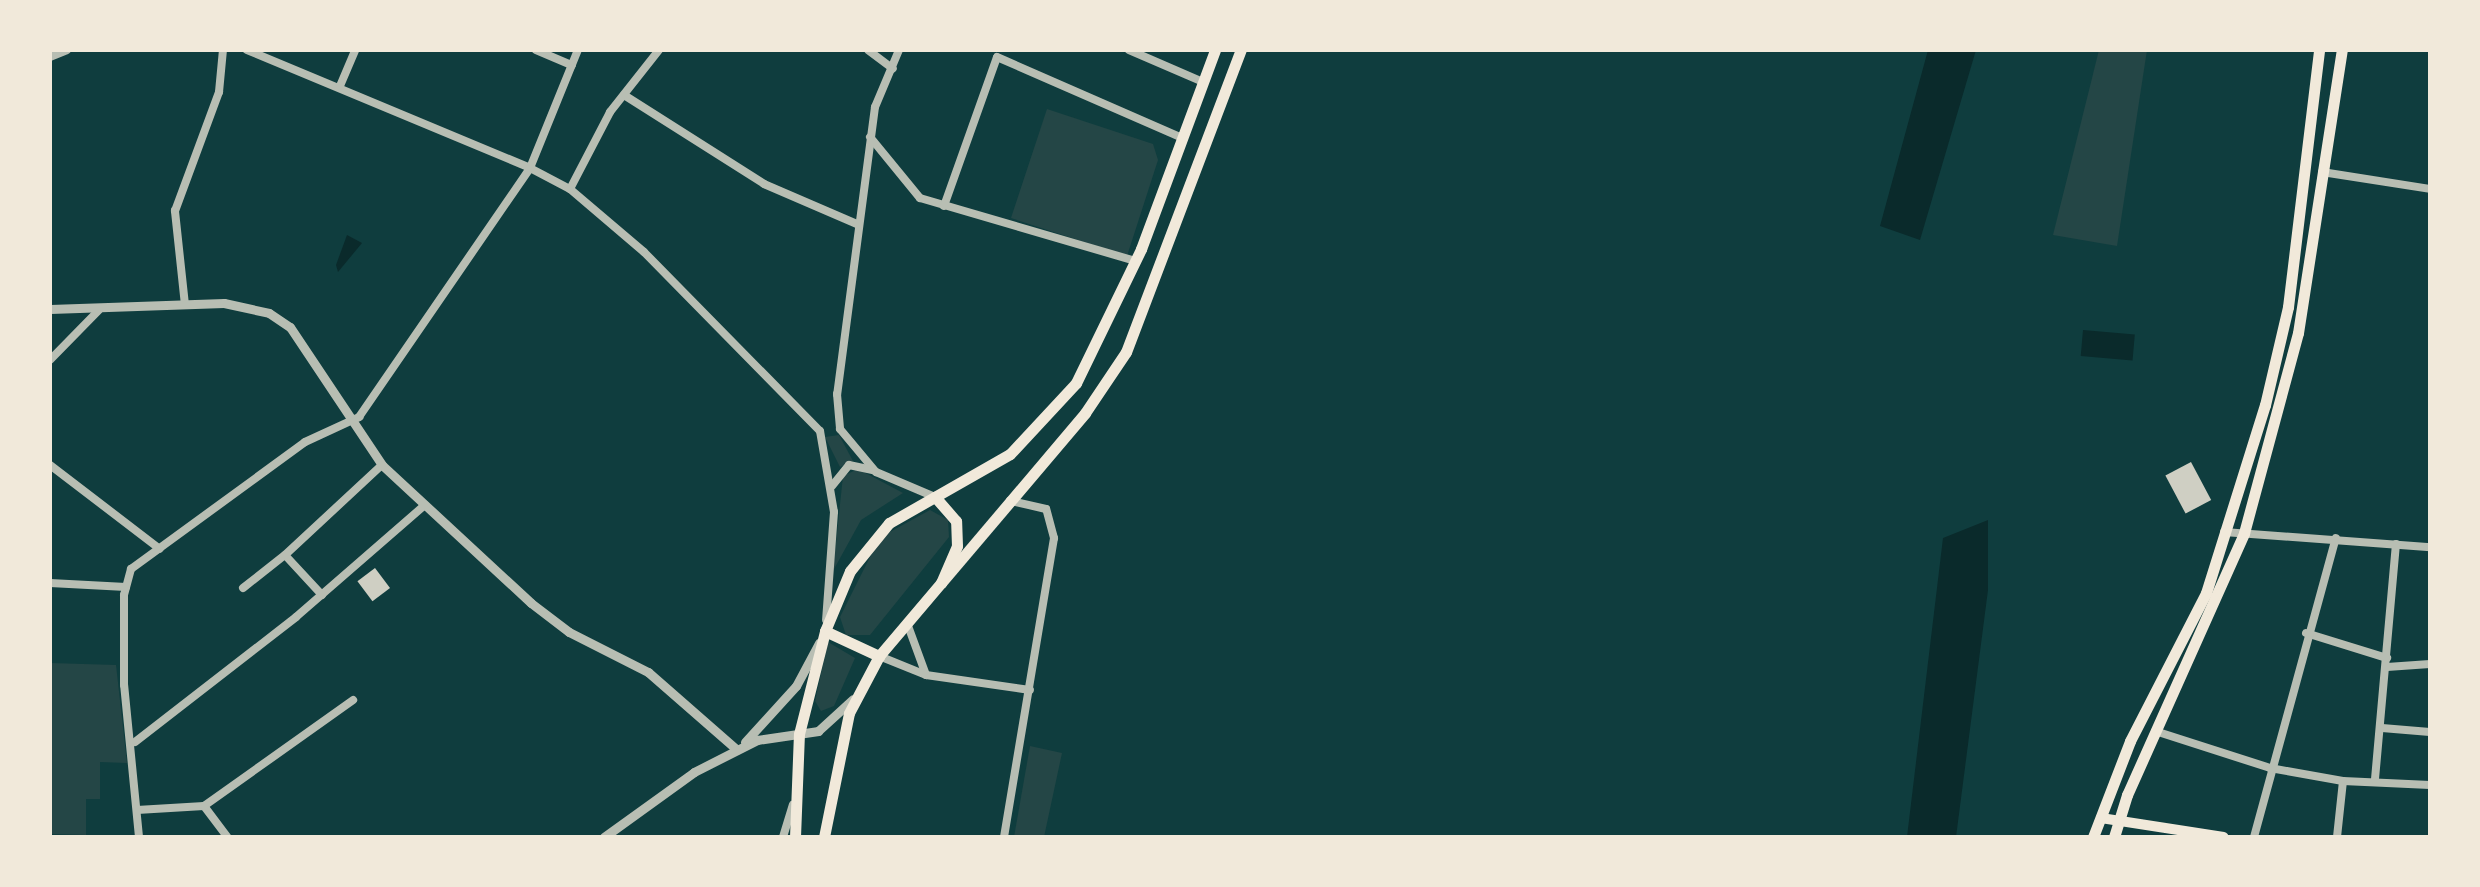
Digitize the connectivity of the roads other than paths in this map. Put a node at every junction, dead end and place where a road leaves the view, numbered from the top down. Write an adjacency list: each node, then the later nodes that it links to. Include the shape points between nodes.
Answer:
1 (66, 50): 16 (street)
2 (224, 50): 31 (street, via 218,92 175,210)
3 (247, 50): 20 (street)
4 (354, 50): 20 (street)
5 (536, 50): 17 (street)
6 (578, 50): 17 (street)
7 (659, 50): 21 (street)
8 (868, 50): 18 (street)
9 (899, 50): 18 (street)
10 (1128, 50): 19 (street)
11 (1215, 50): 19 (main road)
12 (1241, 50): 43 (main road, via 1126,352)
13 (2319, 50): 45 (main road, via 2288,306)
14 (2342, 50): 25 (main road)
15 (998, 54): 23 (street); 28 (street)
16 (50, 57)
17 (572, 65): 24 (street)
18 (893, 69): 22 (street, via 875,106)
19 (1203, 82): 23 (main road)
20 (340, 86): 24 (street)
21 (624, 95): 26 (street); 29 (street, via 764,184)
22 (870, 137): 28 (street, via 920,198); 29 (street)
23 (1182, 138): 30 (main road)
24 (530, 168): 26 (street); 35 (street)
25 (2322, 172): 27 (street); 46 (main road, via 2298,333)
26 (570, 190): 37 (street, via 644,252)
27 (2430, 190)
28 (944, 206): 30 (street)
29 (859, 225): 36 (street, via 838,394)
30 (1136, 261): 42 (main road, via 1102,340 1052,411 1010,454)
31 (184, 305): 33 (street); 35 (street, via 224,303 269,313 290,326)
32 (50, 309): 33 (street)
33 (100, 310): 34 (street)
34 (50, 360)
35 (352, 420): 39 (street); 50 (street, via 305,442)
36 (840, 429): 37 (street); 40 (street)
37 (820, 431): 41 (street)
38 (50, 465): 50 (street)
39 (382, 466): 44 (street); 51 (street)
40 (876, 472): 41 (street, via 850,466); 42 (street)
41 (832, 486): 58 (street)
42 (934, 497): 52 (main road, via 960,533); 58 (main road, via 867,544)
43 (1010, 501): 52 (main road); 64 (street, via 1046,508 1054,520)
44 (425, 505): 56 (street); 72 (street, via 531,603 568,632 648,672)
45 (2224, 532): 46 (street); 80 (main road, via 2206,593 2130,741)
46 (2244, 534): 47 (street); 68 (main road)
47 (2336, 538): 48 (street); 59 (street)
48 (2396, 544): 49 (street); 62 (street)
49 (2430, 548)
50 (160, 549): 54 (street, via 131,569)
51 (286, 554): 55 (street); 56 (street)
52 (941, 582): 57 (main road)
53 (50, 583): 54 (street)
54 (126, 587): 71 (street, via 124,684)
55 (243, 588)
56 (322, 595): 71 (street)
57 (907, 624): 60 (main road); 63 (street)
58 (825, 631): 60 (main road); 70 (main road); 72 (street, via 796,686)
59 (2306, 634): 62 (street); 73 (street)
60 (879, 656): 63 (street); 65 (main road)
61 (2430, 662): 62 (street)
62 (2387, 663): 67 (street)
63 (926, 674): 64 (street)
64 (1030, 690): 89 (street)
65 (859, 692): 70 (street, via 835,720); 88 (main road, via 833,768)
66 (354, 700): 78 (street)
67 (2382, 728): 69 (street); 74 (street)
68 (2155, 731): 73 (street); 81 (main road)
69 (2430, 732)
70 (800, 734): 72 (street, via 781,733); 77 (main road)
71 (134, 742): 79 (street)
72 (736, 750): 85 (street)
73 (2270, 768): 75 (street); 93 (street)
74 (2376, 779): 75 (street); 76 (street)
75 (2343, 781): 94 (street)
76 (2430, 785)
77 (797, 791): 86 (street); 87 (main road)
78 (204, 806): 79 (street); 84 (street)
79 (138, 810): 83 (street)
80 (2100, 818): 81 (main road); 90 (main road)
81 (2121, 818): 82 (main road); 91 (main road)
82 (2166, 832): 92 (main road)
83 (139, 837)
84 (227, 837)
85 (604, 837)
86 (783, 837)
87 (796, 837)
88 (824, 837)
89 (1004, 837)
90 (2093, 837)
91 (2114, 837)
92 (2224, 837)
93 (2254, 837)
94 (2337, 837)

